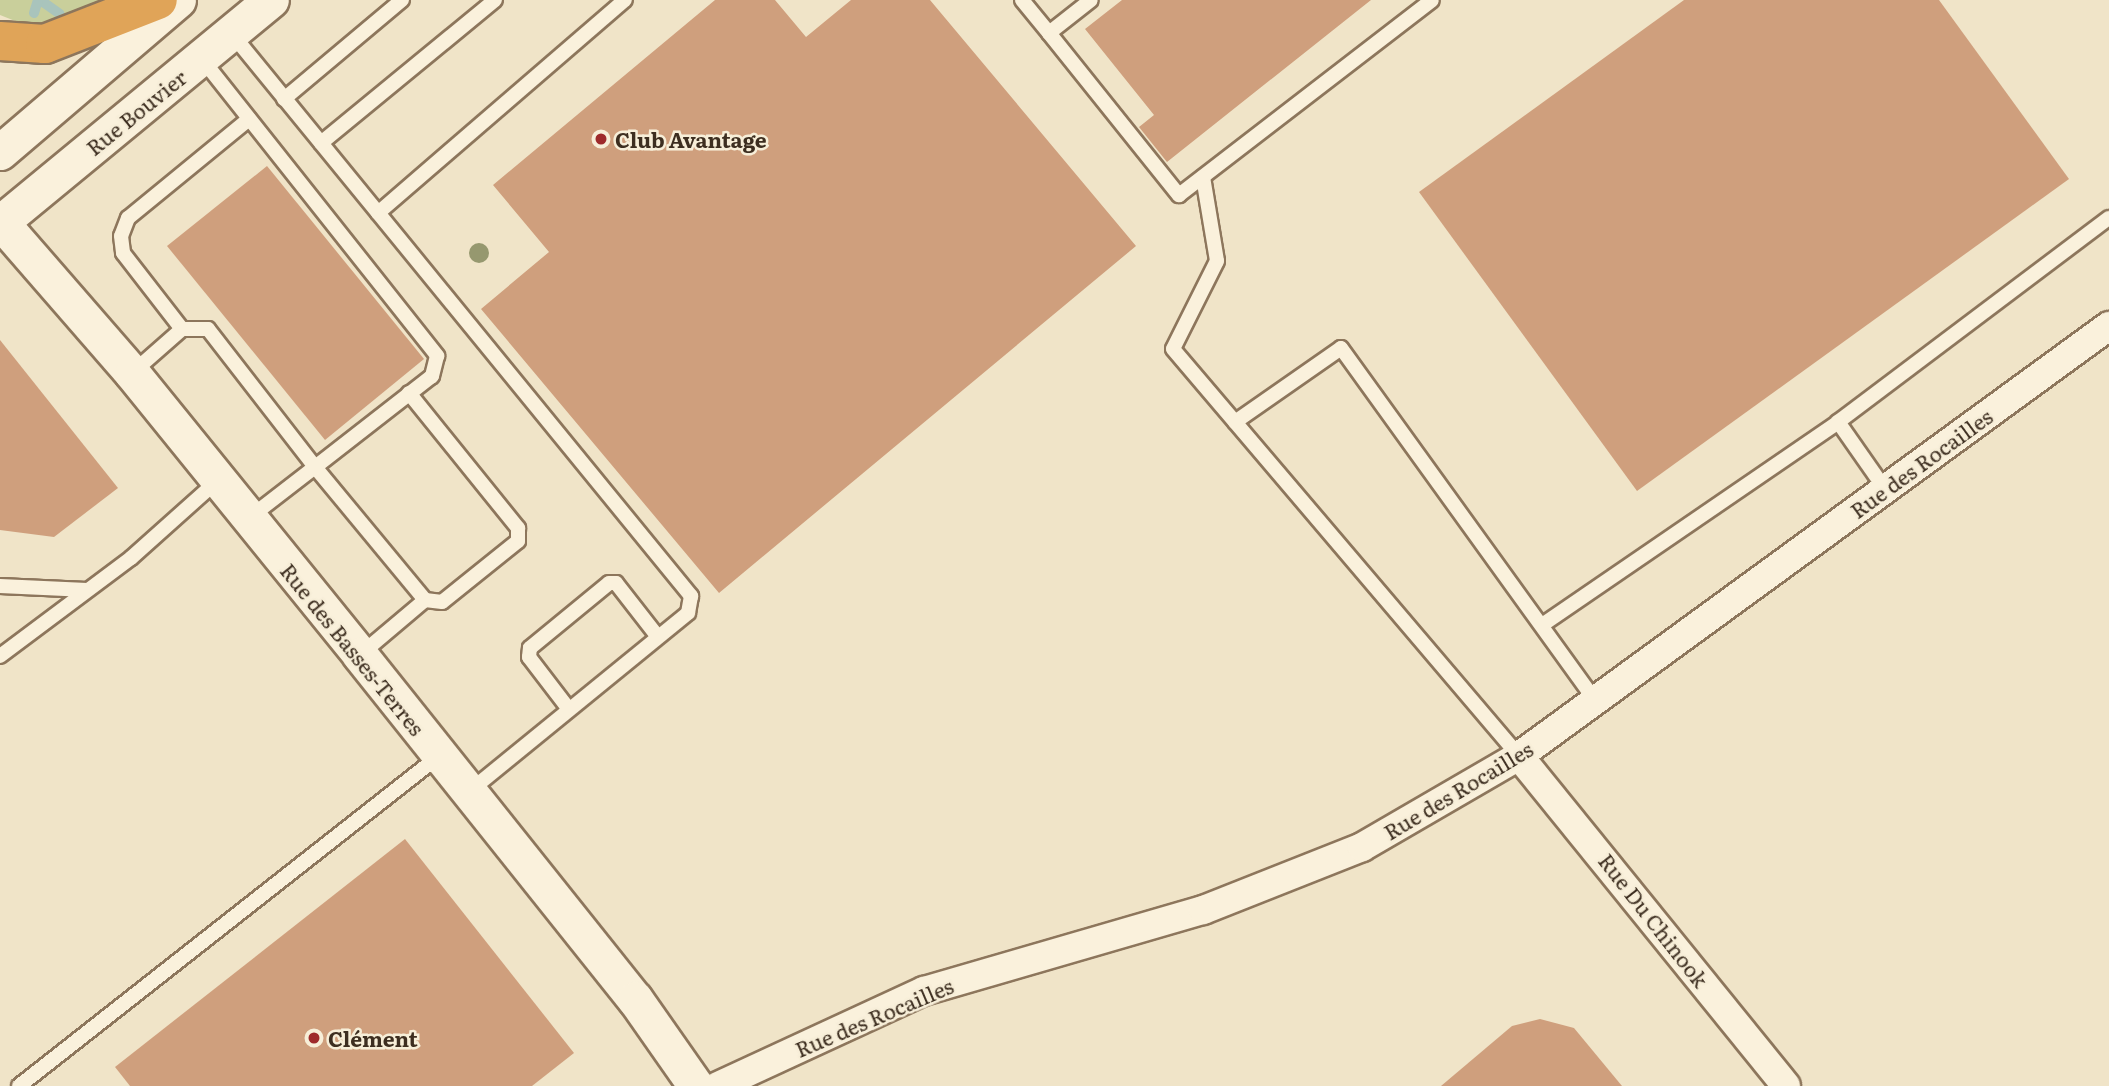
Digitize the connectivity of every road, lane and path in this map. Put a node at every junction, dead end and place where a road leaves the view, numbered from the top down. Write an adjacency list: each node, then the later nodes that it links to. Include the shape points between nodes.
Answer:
1 (158, 0): 12 (highway, via 46,44)
2 (178, 0): 17 (street)
3 (271, 0): 11 (street, Rue Bouvier)
4 (402, 0): 14 (lane)
5 (495, 0): 16 (lane)
6 (625, 0): 19 (lane)
7 (1022, 0): 10 (lane)
8 (1091, 0): 10 (lane)
9 (1432, 0): 18 (lane)
10 (1049, 33): 18 (lane, via 1179,195)
11 (232, 34): 13 (street, Rue Bouvier); 14 (lane)
12 (0, 41)
13 (201, 59): 15 (lane); 21 (street, Rue Bouvier)
14 (284, 99): 16 (lane)
15 (249, 119): 23 (lane, via 128,218 121,236 123,253); 25 (lane, via 436,356 432,376)
16 (321, 143): 19 (lane)
17 (0, 152)
18 (1203, 177): 26 (lane, via 1217,261 1173,349)
19 (378, 213): 36 (lane, via 691,596 688,613)
20 (2109, 218): 27 (lane)
21 (0, 222): 24 (street, Rue des Basses-Terres)
22 (2109, 326): 30 (street, Rue des Rocailles)
23 (182, 329): 24 (lane); 28 (lane, via 208,329)
24 (132, 373): 29 (street, Rue des Basses-Terres)
25 (409, 393): 28 (lane); 34 (lane, via 518,528 518,541 442,602)
26 (1235, 422): 35 (lane, via 1341,348); 42 (lane)
27 (1838, 422): 30 (lane); 35 (lane)
28 (315, 467): 31 (lane); 34 (lane)
29 (217, 481): 31 (street, Rue des Basses-Terres); 33 (lane)
30 (1885, 489): 39 (street, Rue des Rocailles)
31 (249, 519): 37 (street, Rue des Basses-Terres)
32 (0, 586): 33 (lane)
33 (87, 590): 38 (lane)
34 (425, 600): 37 (lane)
35 (1542, 625): 39 (lane)
36 (658, 637): 40 (lane); 40 (lane, via 616,583 609,583 530,648 529,657)
37 (360, 655): 41 (street, Rue des Basses-Terres)
38 (0, 656)
39 (1595, 700): 42 (street, Rue des Rocailles)
40 (568, 708): 43 (lane)
41 (439, 756): 43 (street, Rue des Basses-Terres); 44 (lane)
42 (1519, 756): 46 (street, Rue des Rocailles, via 1362,846 1203,910 925,991); 47 (street, Rue Du Chinook)
43 (469, 792): 45 (street, Rue des Basses-Terres, via 635,999)
44 (25, 1084)
45 (695, 1086)
46 (719, 1086)
47 (1786, 1086)

